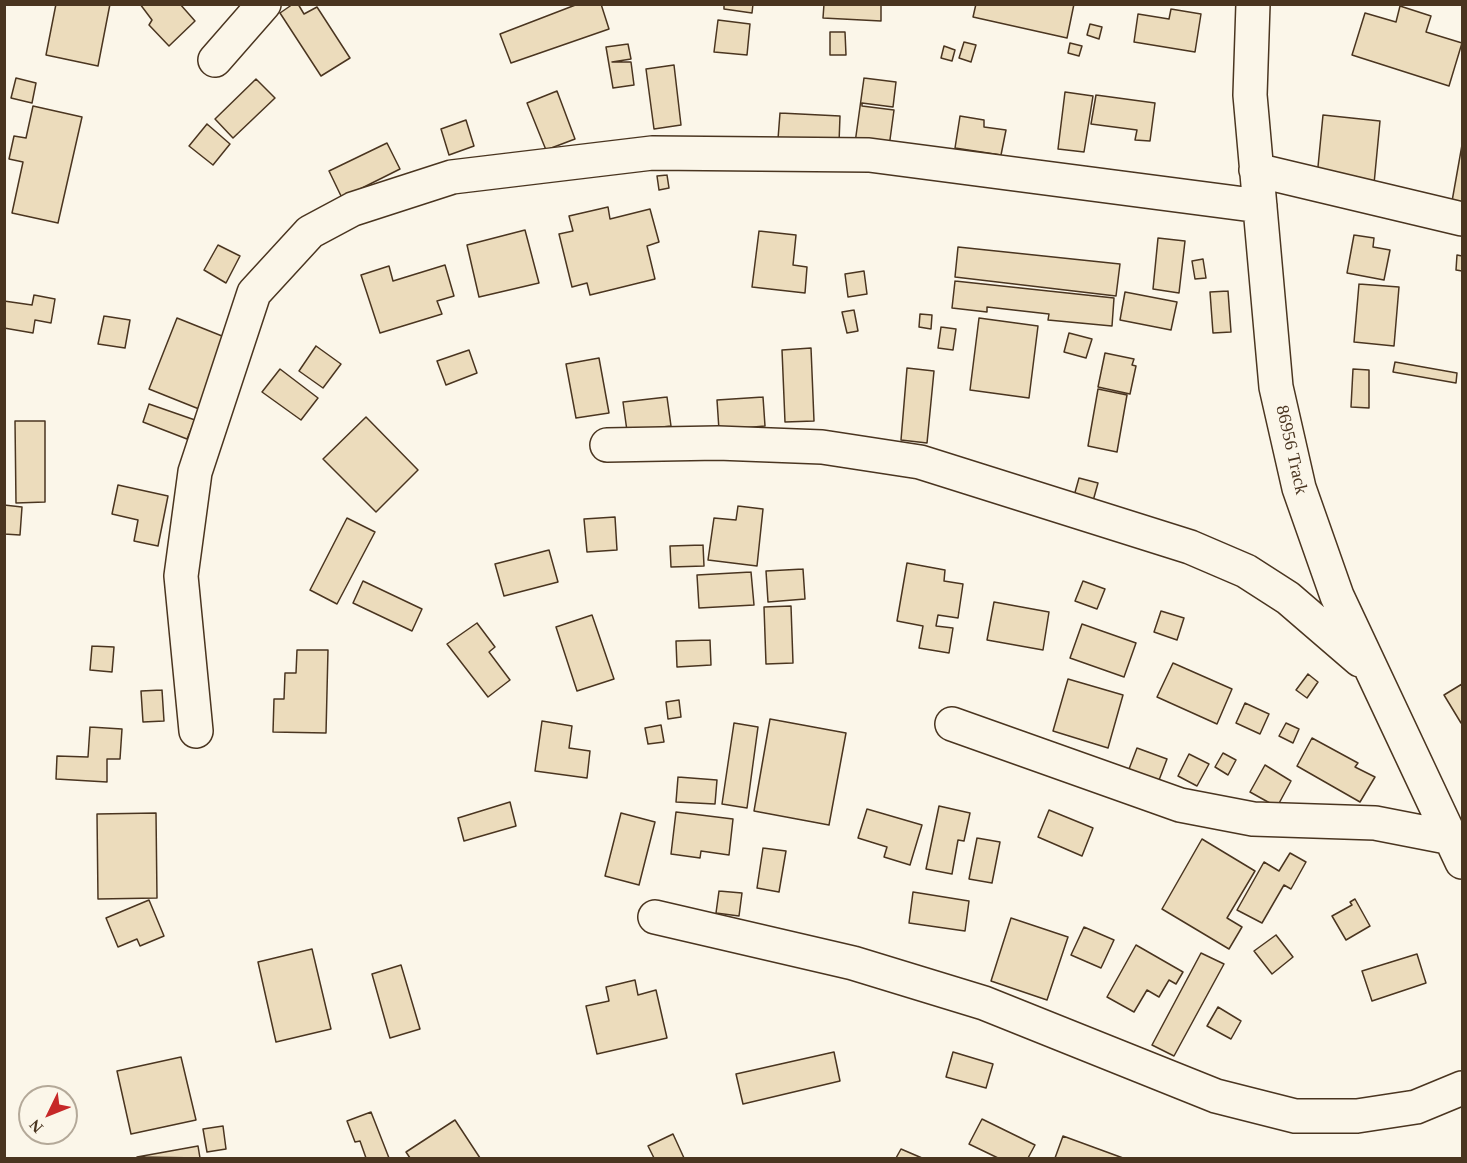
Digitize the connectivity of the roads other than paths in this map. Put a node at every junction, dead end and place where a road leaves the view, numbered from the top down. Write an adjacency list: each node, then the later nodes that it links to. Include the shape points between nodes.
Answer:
1 (264, 4): 3 (street)
2 (1253, 4): 4 (street, 86956 Track, via 1250,95)
3 (215, 60)
4 (1256, 170): 5 (street, 86956 Track); 6 (street)
5 (1260, 206): 8 (street, 86956 Track, via 1276,387 1299,488 1337,596); 10 (street, via 868,155 652,153 452,177 353,209 310,232 254,293 195,472 181,576)
6 (1462, 219)
7 (607, 445): 8 (street, via 718,443 822,447 920,462 1190,547 1246,571 1288,598)
8 (1368, 667): 11 (street, 86956 Track)
9 (952, 724): 11 (street, via 1180,805 1253,819 1375,823)
10 (196, 730)
11 (1457, 850)
12 (655, 917): 13 (street, via 853,963 973,1000 1216,1096 1295,1116 1357,1116 1416,1107)
13 (1462, 1088)

